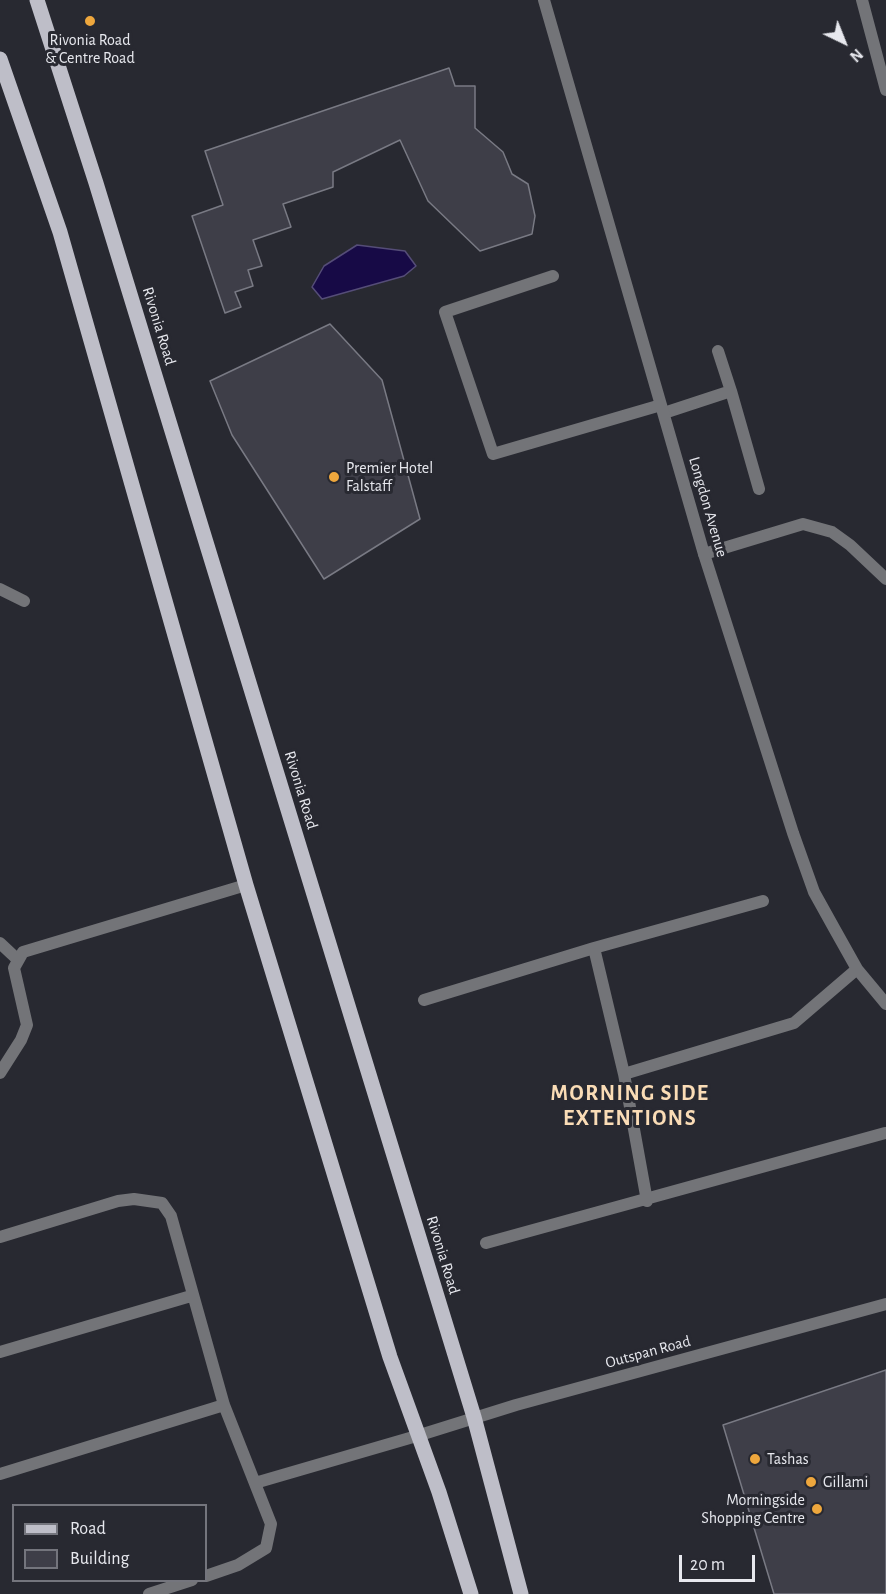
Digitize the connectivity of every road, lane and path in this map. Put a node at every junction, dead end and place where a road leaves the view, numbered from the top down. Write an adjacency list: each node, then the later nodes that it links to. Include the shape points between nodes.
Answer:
1 (37, 0): 33 (main road, Rivonia Road)
2 (544, 0): 9 (street, Longdon Avenue)
3 (862, 0): 5 (street)
4 (0, 59): 15 (main road, via 60,232)
5 (886, 90)
6 (553, 276): 9 (street, via 445,312 493,454)
7 (718, 351): 8 (street)
8 (731, 391): 9 (street); 10 (street)
9 (663, 409): 11 (street, Longdon Avenue)
10 (759, 489)
11 (704, 554): 12 (street, via 803,524 832,532); 20 (street, Longdon Avenue, via 814,892)
12 (886, 579)
13 (0, 589): 14 (street)
14 (24, 601)
15 (246, 885): 19 (street, via 32,948); 34 (main road, via 390,1357)
16 (763, 902): 18 (street)
17 (0, 943): 19 (street)
18 (594, 948): 21 (street); 24 (street)
19 (17, 959): 23 (street, via 14,968 27,1025)
20 (857, 969): 22 (street, Longdon Avenue); 24 (street, via 794,1023)
21 (424, 1000)
22 (886, 1004)
23 (0, 1073)
24 (624, 1074): 26 (street)
25 (885, 1133): 26 (street)
26 (647, 1201): 28 (street)
27 (0, 1237): 29 (street, via 118,1201 149,1199 162,1203 171,1216)
28 (486, 1243)
29 (191, 1296): 31 (street); 32 (street)
30 (886, 1304): 33 (street, Outspan Road)
31 (0, 1352)
32 (224, 1405): 35 (street); 36 (street)
33 (474, 1417): 34 (street, Outspan Road); 41 (main road, Rivonia Road)
34 (420, 1435): 36 (street, Outspan Road); 40 (main road)
35 (0, 1474)
36 (255, 1483): 37 (street, via 271,1524 266,1548 238,1565)
37 (207, 1576)
38 (189, 1582): 39 (street)
39 (149, 1594)
40 (471, 1594)
41 (521, 1594)

